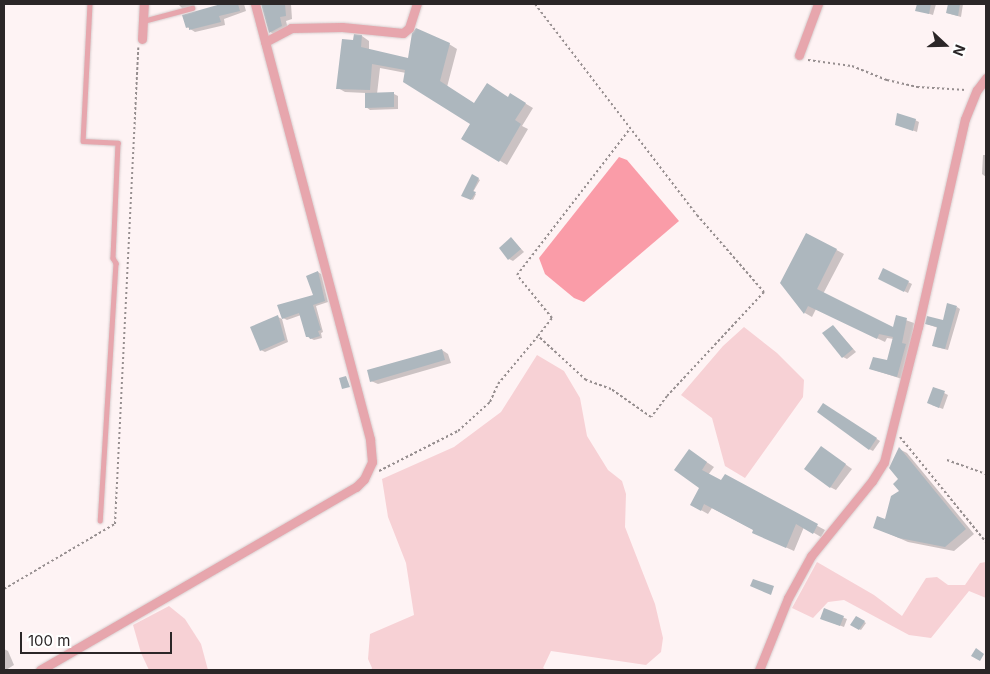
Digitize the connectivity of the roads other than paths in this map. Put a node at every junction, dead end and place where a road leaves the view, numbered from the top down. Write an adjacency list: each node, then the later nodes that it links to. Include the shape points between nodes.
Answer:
1 (90, 4): 12 (lane, via 83,141 118,143 116,264)
2 (144, 4): 7 (street)
3 (255, 4): 9 (street)
4 (417, 4): 9 (street, via 409,28 403,33 342,27 292,28)
5 (818, 4): 10 (street)
6 (192, 8): 7 (lane)
7 (143, 21): 8 (street)
8 (142, 39)
9 (265, 42): 13 (street, via 370,439 372,462 369,471 356,487)
10 (799, 56)
11 (986, 78): 14 (street, via 977,90 965,119 884,462 811,556 788,598)
12 (100, 521)
13 (40, 670)
14 (759, 670)

